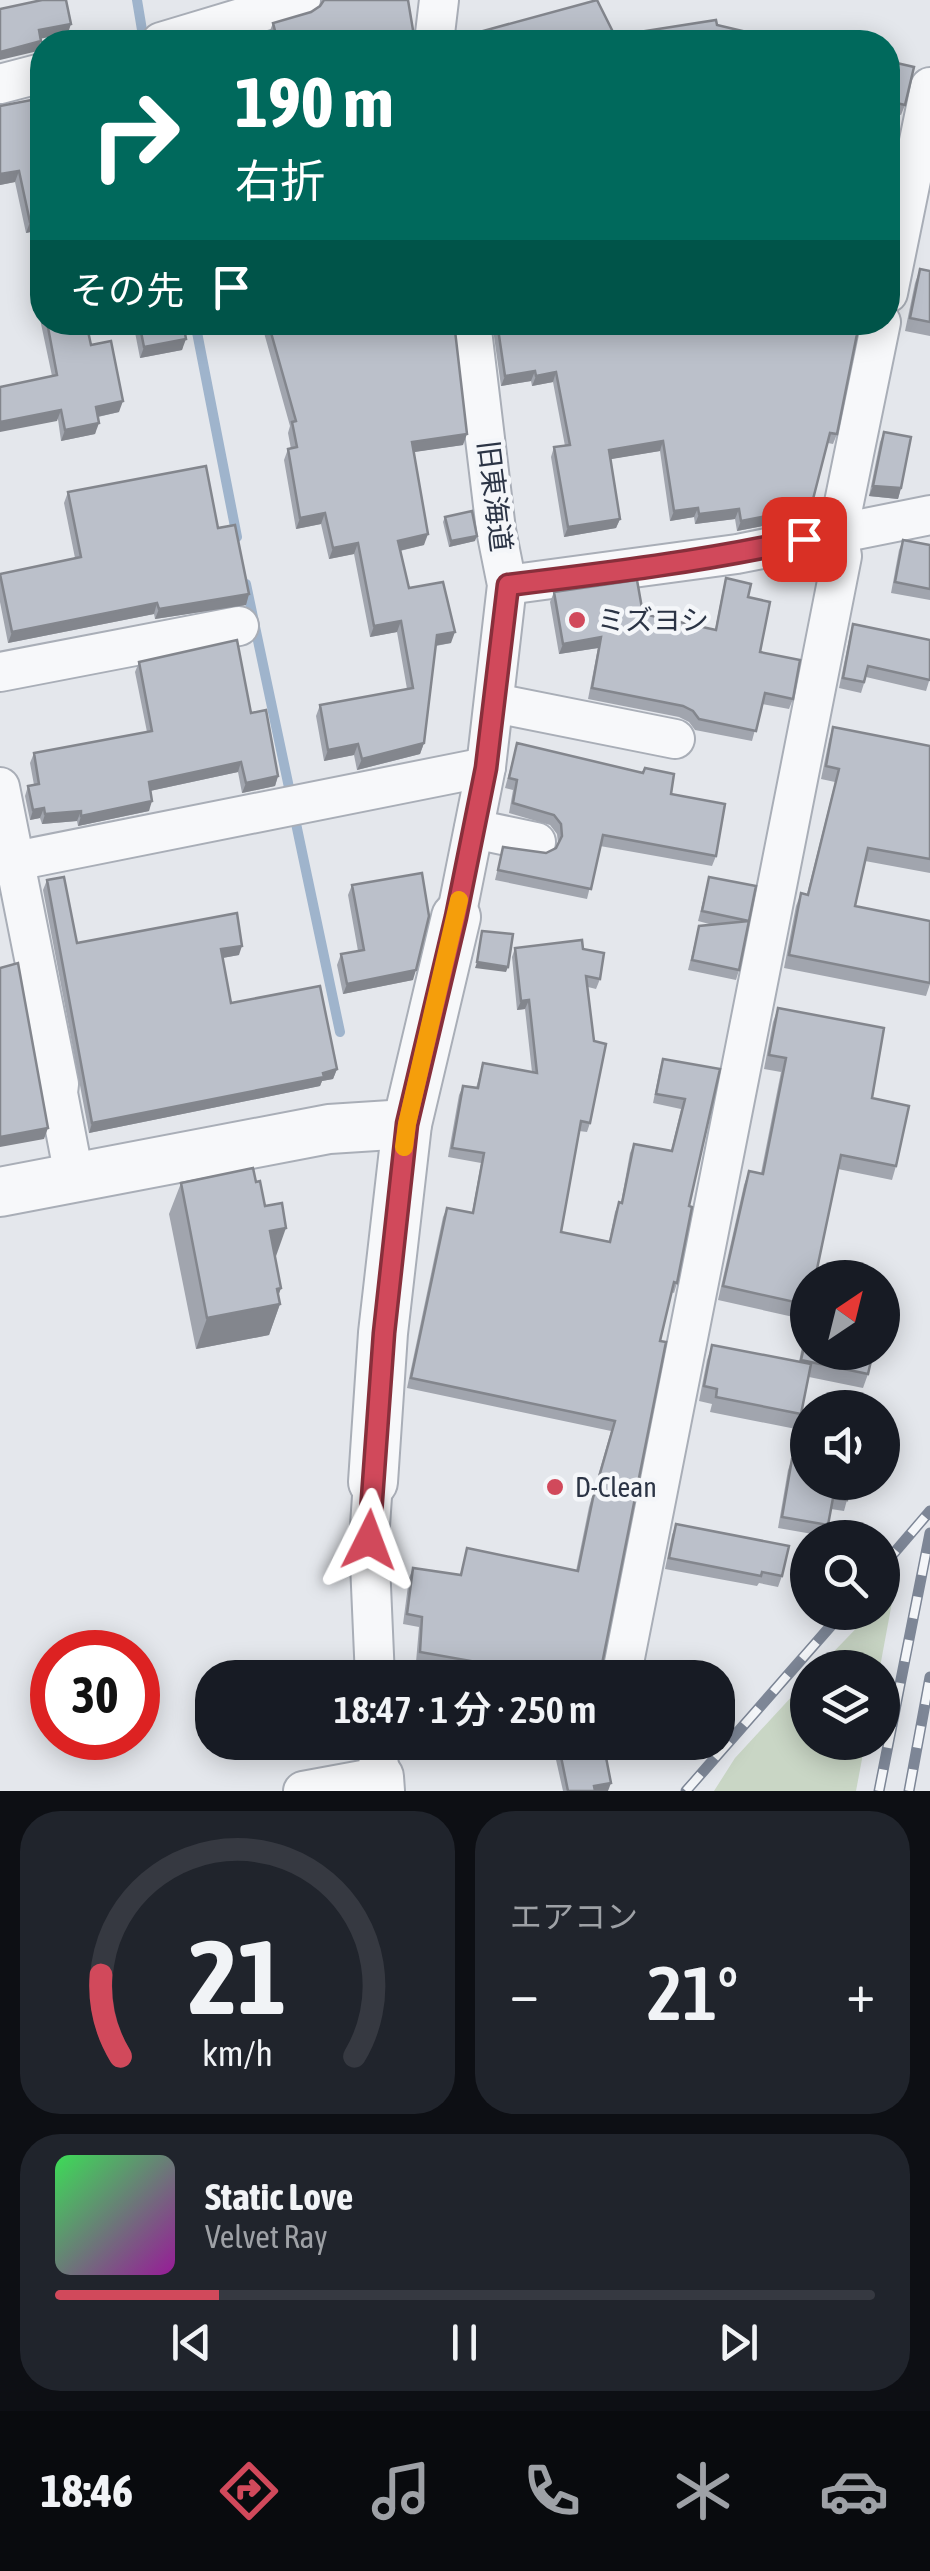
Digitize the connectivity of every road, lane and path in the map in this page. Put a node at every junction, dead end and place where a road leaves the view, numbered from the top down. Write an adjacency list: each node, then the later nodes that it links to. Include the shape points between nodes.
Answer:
1 (301, 0): 3 (street)
2 (439, 0): 4 (street)
3 (203, 30)
4 (435, 30)
5 (30, 77): 6 (street)
6 (0, 84)
7 (930, 87): 8 (street)
8 (902, 152)
9 (473, 335): 13 (street, 旧東海道)
10 (879, 335): 12 (street)
11 (930, 515): 12 (street)
12 (838, 532): 13 (street, via 737,554); 29 (street, via 842,556)
13 (508, 585): 16 (street, 旧東海道)
14 (240, 626): 15 (street)
15 (0, 672)
16 (495, 703): 17 (street); 18 (street, 旧東海道)
17 (675, 739)
18 (486, 768): 20 (street, 旧東海道); 22 (street)
19 (0, 787): 22 (street)
20 (474, 829): 21 (street); 23 (street, 旧東海道)
21 (536, 842)
22 (7, 863): 25 (street)
23 (456, 917): 24 (street, 旧東海道)
24 (407, 1124): 25 (street, via 329,1129); 27 (street, 旧東海道)
25 (74, 1176): 26 (street)
26 (0, 1192)
27 (372, 1482): 28 (street, 旧東海道)
28 (374, 1660)
29 (626, 1660)
30 (379, 1770): 31 (street)
31 (303, 1791)

